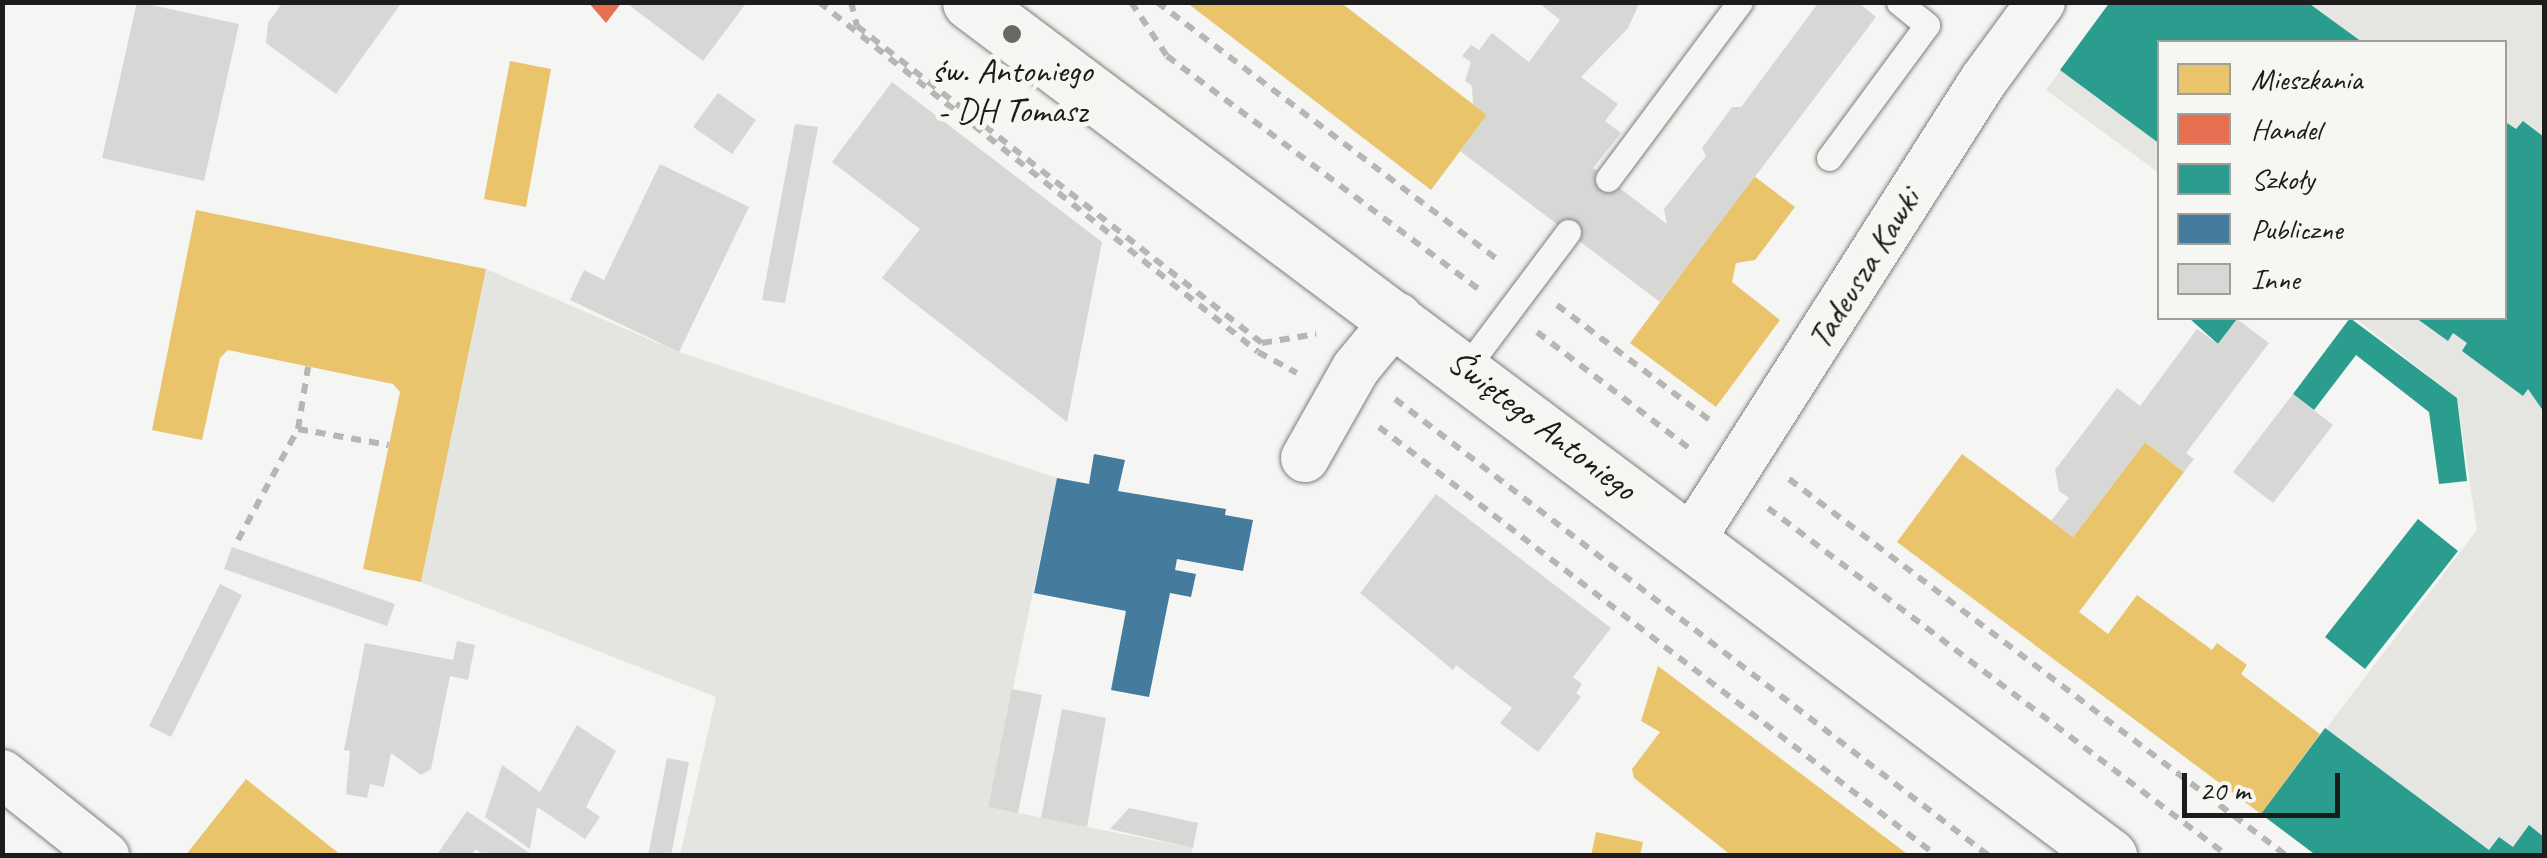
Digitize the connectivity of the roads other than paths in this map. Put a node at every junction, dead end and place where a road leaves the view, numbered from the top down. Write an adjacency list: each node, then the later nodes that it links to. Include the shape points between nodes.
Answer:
1 (970, 2): 8 (street, Świętego Antoniego)
2 (1740, 2): 6 (lane)
3 (1898, 2): 5 (lane, via 1927,25)
4 (2041, 2): 11 (street, Tadeusza Kawki, via 1983,81)
5 (1829, 158)
6 (1608, 179)
7 (1568, 232): 9 (lane)
8 (1398, 317): 9 (street, Świętego Antoniego); 10 (street, via 1356,368)
9 (1466, 368): 11 (street, Świętego Antoniego)
10 (1305, 458)
11 (1692, 538): 14 (street, Świętego Antoniego)
12 (3, 774): 13 (street)
13 (105, 856)
14 (2110, 856)

